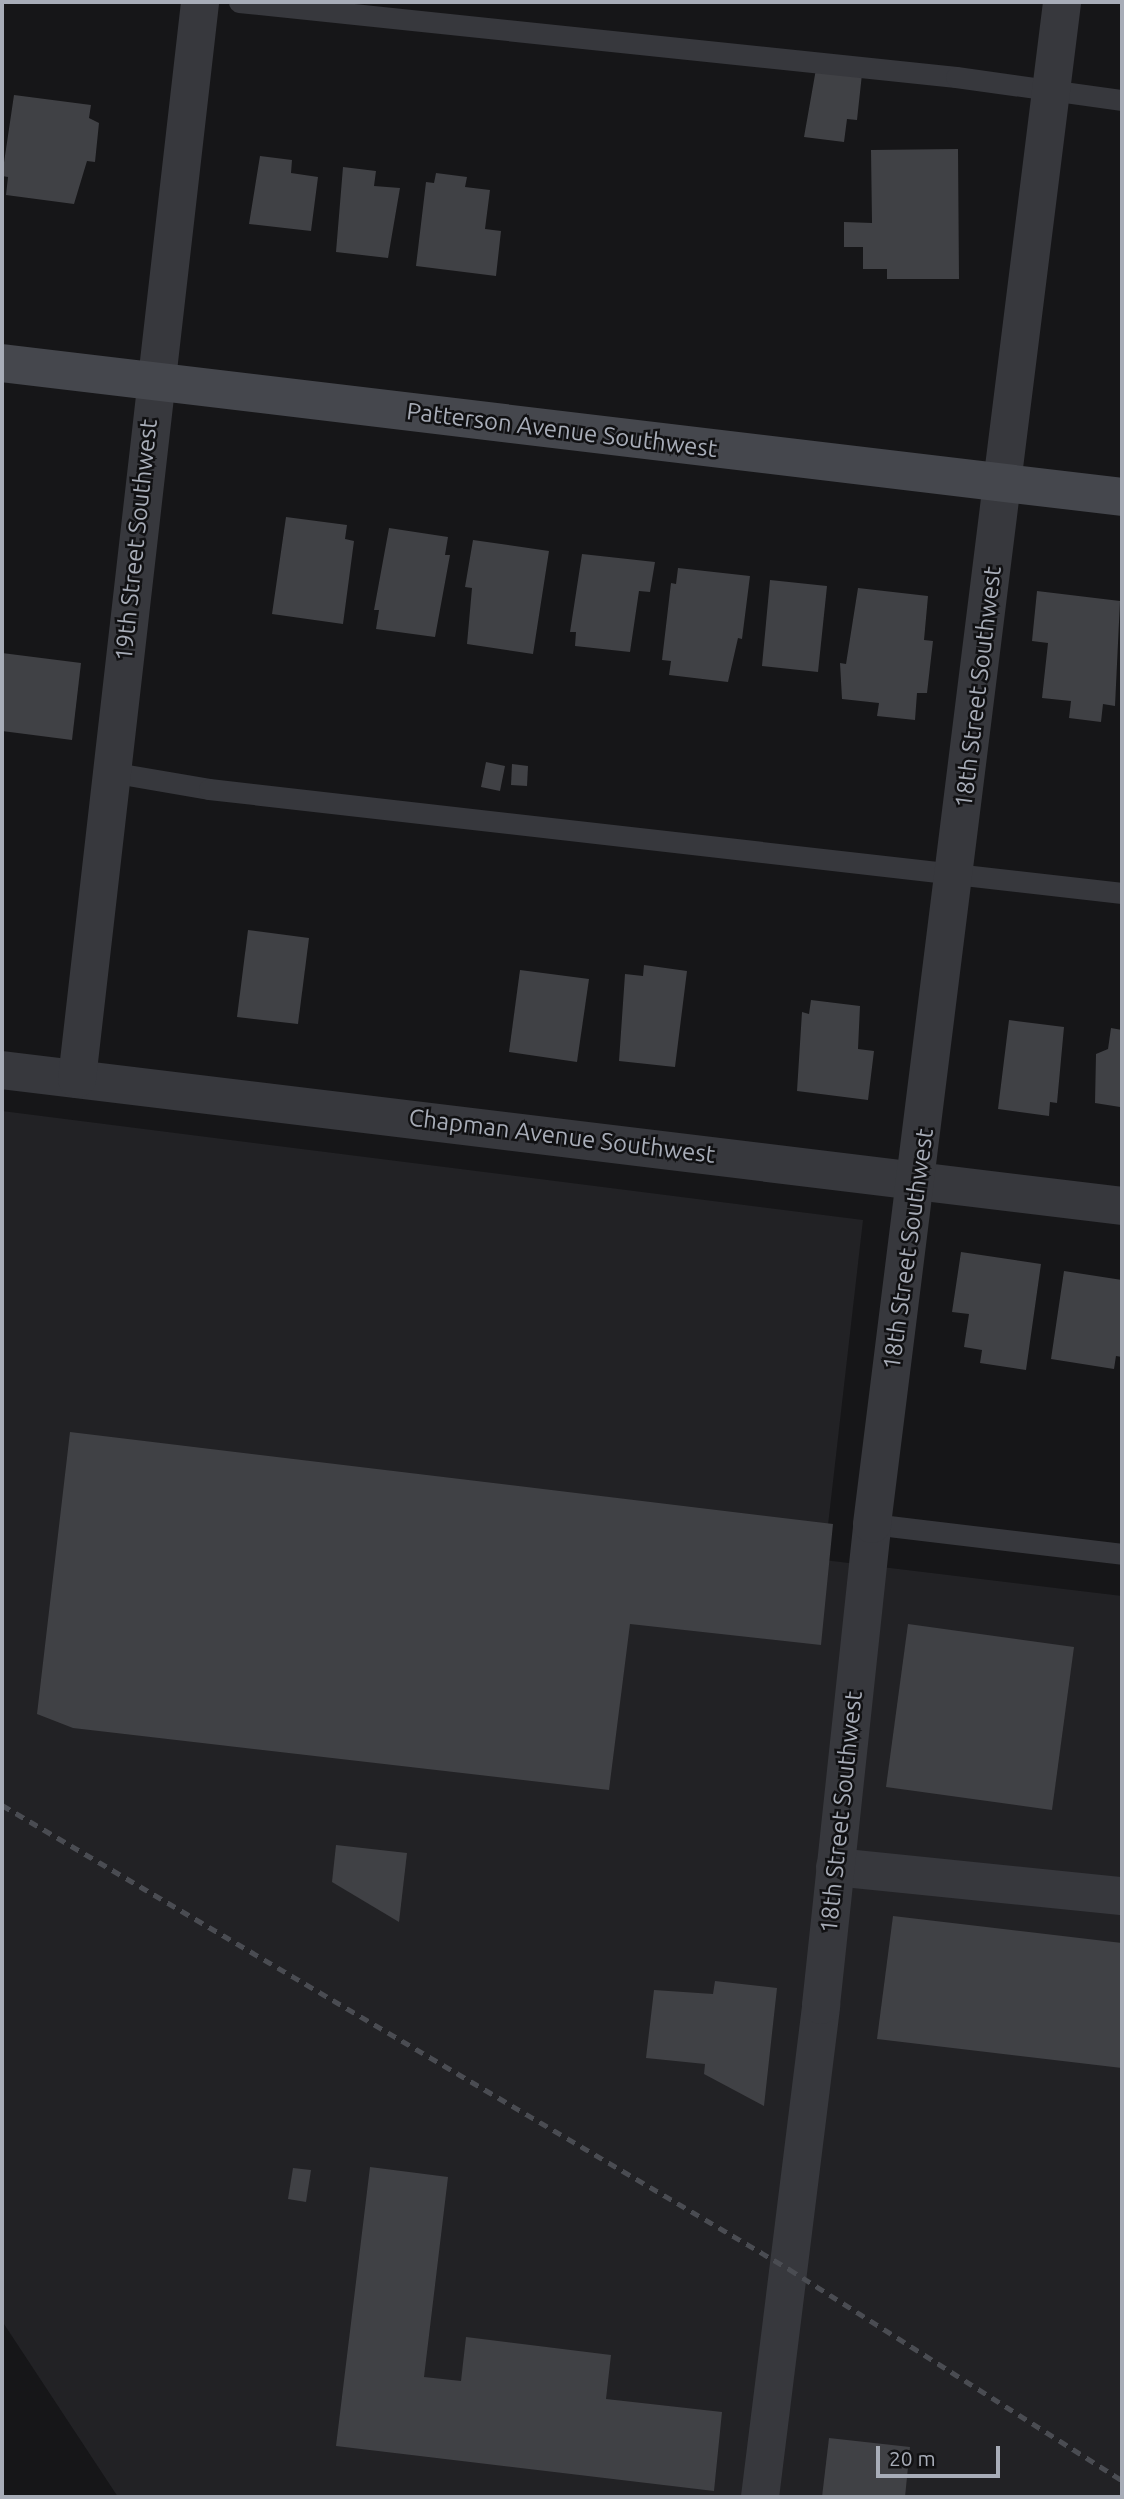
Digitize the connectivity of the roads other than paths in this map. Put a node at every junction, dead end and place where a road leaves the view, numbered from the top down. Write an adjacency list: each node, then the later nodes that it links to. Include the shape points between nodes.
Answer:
1 (200, 2): 7 (street, 19th Street Southwest)
2 (239, 2): 4 (lane)
3 (1062, 2): 4 (street, 18th Street Southwest)
4 (1052, 92): 5 (lane); 8 (street, 18th Street Southwest)
5 (1122, 100)
6 (2, 363): 7 (main road, Patterson Avenue Southwest)
7 (154, 381): 8 (main road, Patterson Avenue Southwest); 10 (street, 19th Street Southwest)
8 (1003, 483): 9 (main road, Patterson Avenue Southwest); 11 (street, 18th Street Southwest)
9 (1122, 497)
10 (110, 772): 11 (lane, via 209,789); 14 (street, 19th Street Southwest)
11 (956, 873): 12 (lane); 15 (street, 18th Street Southwest)
12 (1122, 893)
13 (2, 1070): 14 (street, Chapman Avenue Southwest)
14 (77, 1079): 15 (street, Chapman Avenue Southwest)
15 (917, 1181): 16 (street, Chapman Avenue Southwest); 17 (street, 18th Street Southwest)
16 (1122, 1206)
17 (872, 1524): 18 (lane); 19 (street, 18th Street Southwest)
18 (1122, 1554)
19 (835, 1867): 20 (street); 21 (street, 18th Street Southwest)
20 (1122, 1896)
21 (760, 2497)

